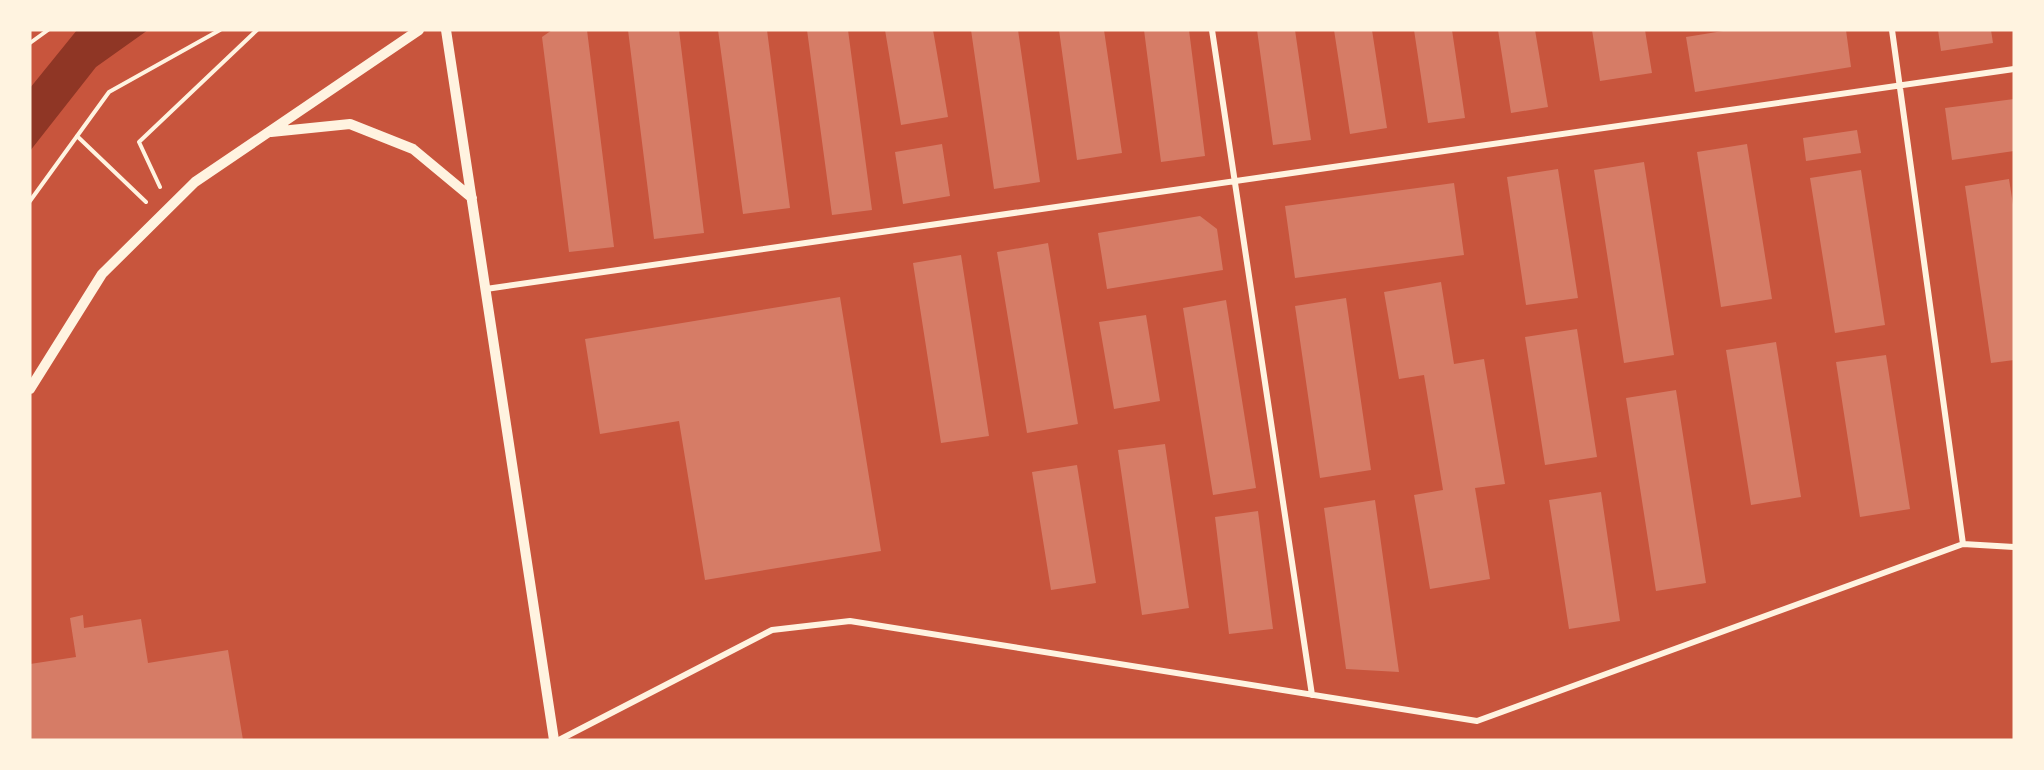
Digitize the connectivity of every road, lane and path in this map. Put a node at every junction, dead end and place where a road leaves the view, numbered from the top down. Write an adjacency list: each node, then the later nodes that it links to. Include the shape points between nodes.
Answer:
1 (48, 30): 8 (path)
2 (220, 30): 12 (path, via 109,92)
3 (257, 30): 16 (path, via 139,142)
4 (419, 30): 11 (street)
5 (447, 30): 14 (street)
6 (1212, 30): 13 (street)
7 (1893, 30): 10 (street)
8 (30, 43)
9 (2014, 69): 10 (street)
10 (1900, 86): 13 (street); 20 (street)
11 (268, 132): 14 (street, via 350,124 413,149); 16 (street, via 195,182)
12 (77, 136): 15 (path); 17 (path)
13 (1234, 181): 18 (street); 22 (street)
14 (472, 198): 18 (street)
15 (30, 201)
16 (170, 207): 17 (street)
17 (161, 216): 19 (street, via 102,274)
18 (486, 289): 23 (street)
19 (30, 389)
20 (1963, 544): 21 (street); 22 (street, via 1477,721)
21 (2014, 547)
22 (1312, 695): 24 (street, via 850,621 772,630)
23 (554, 740)
24 (560, 740)

